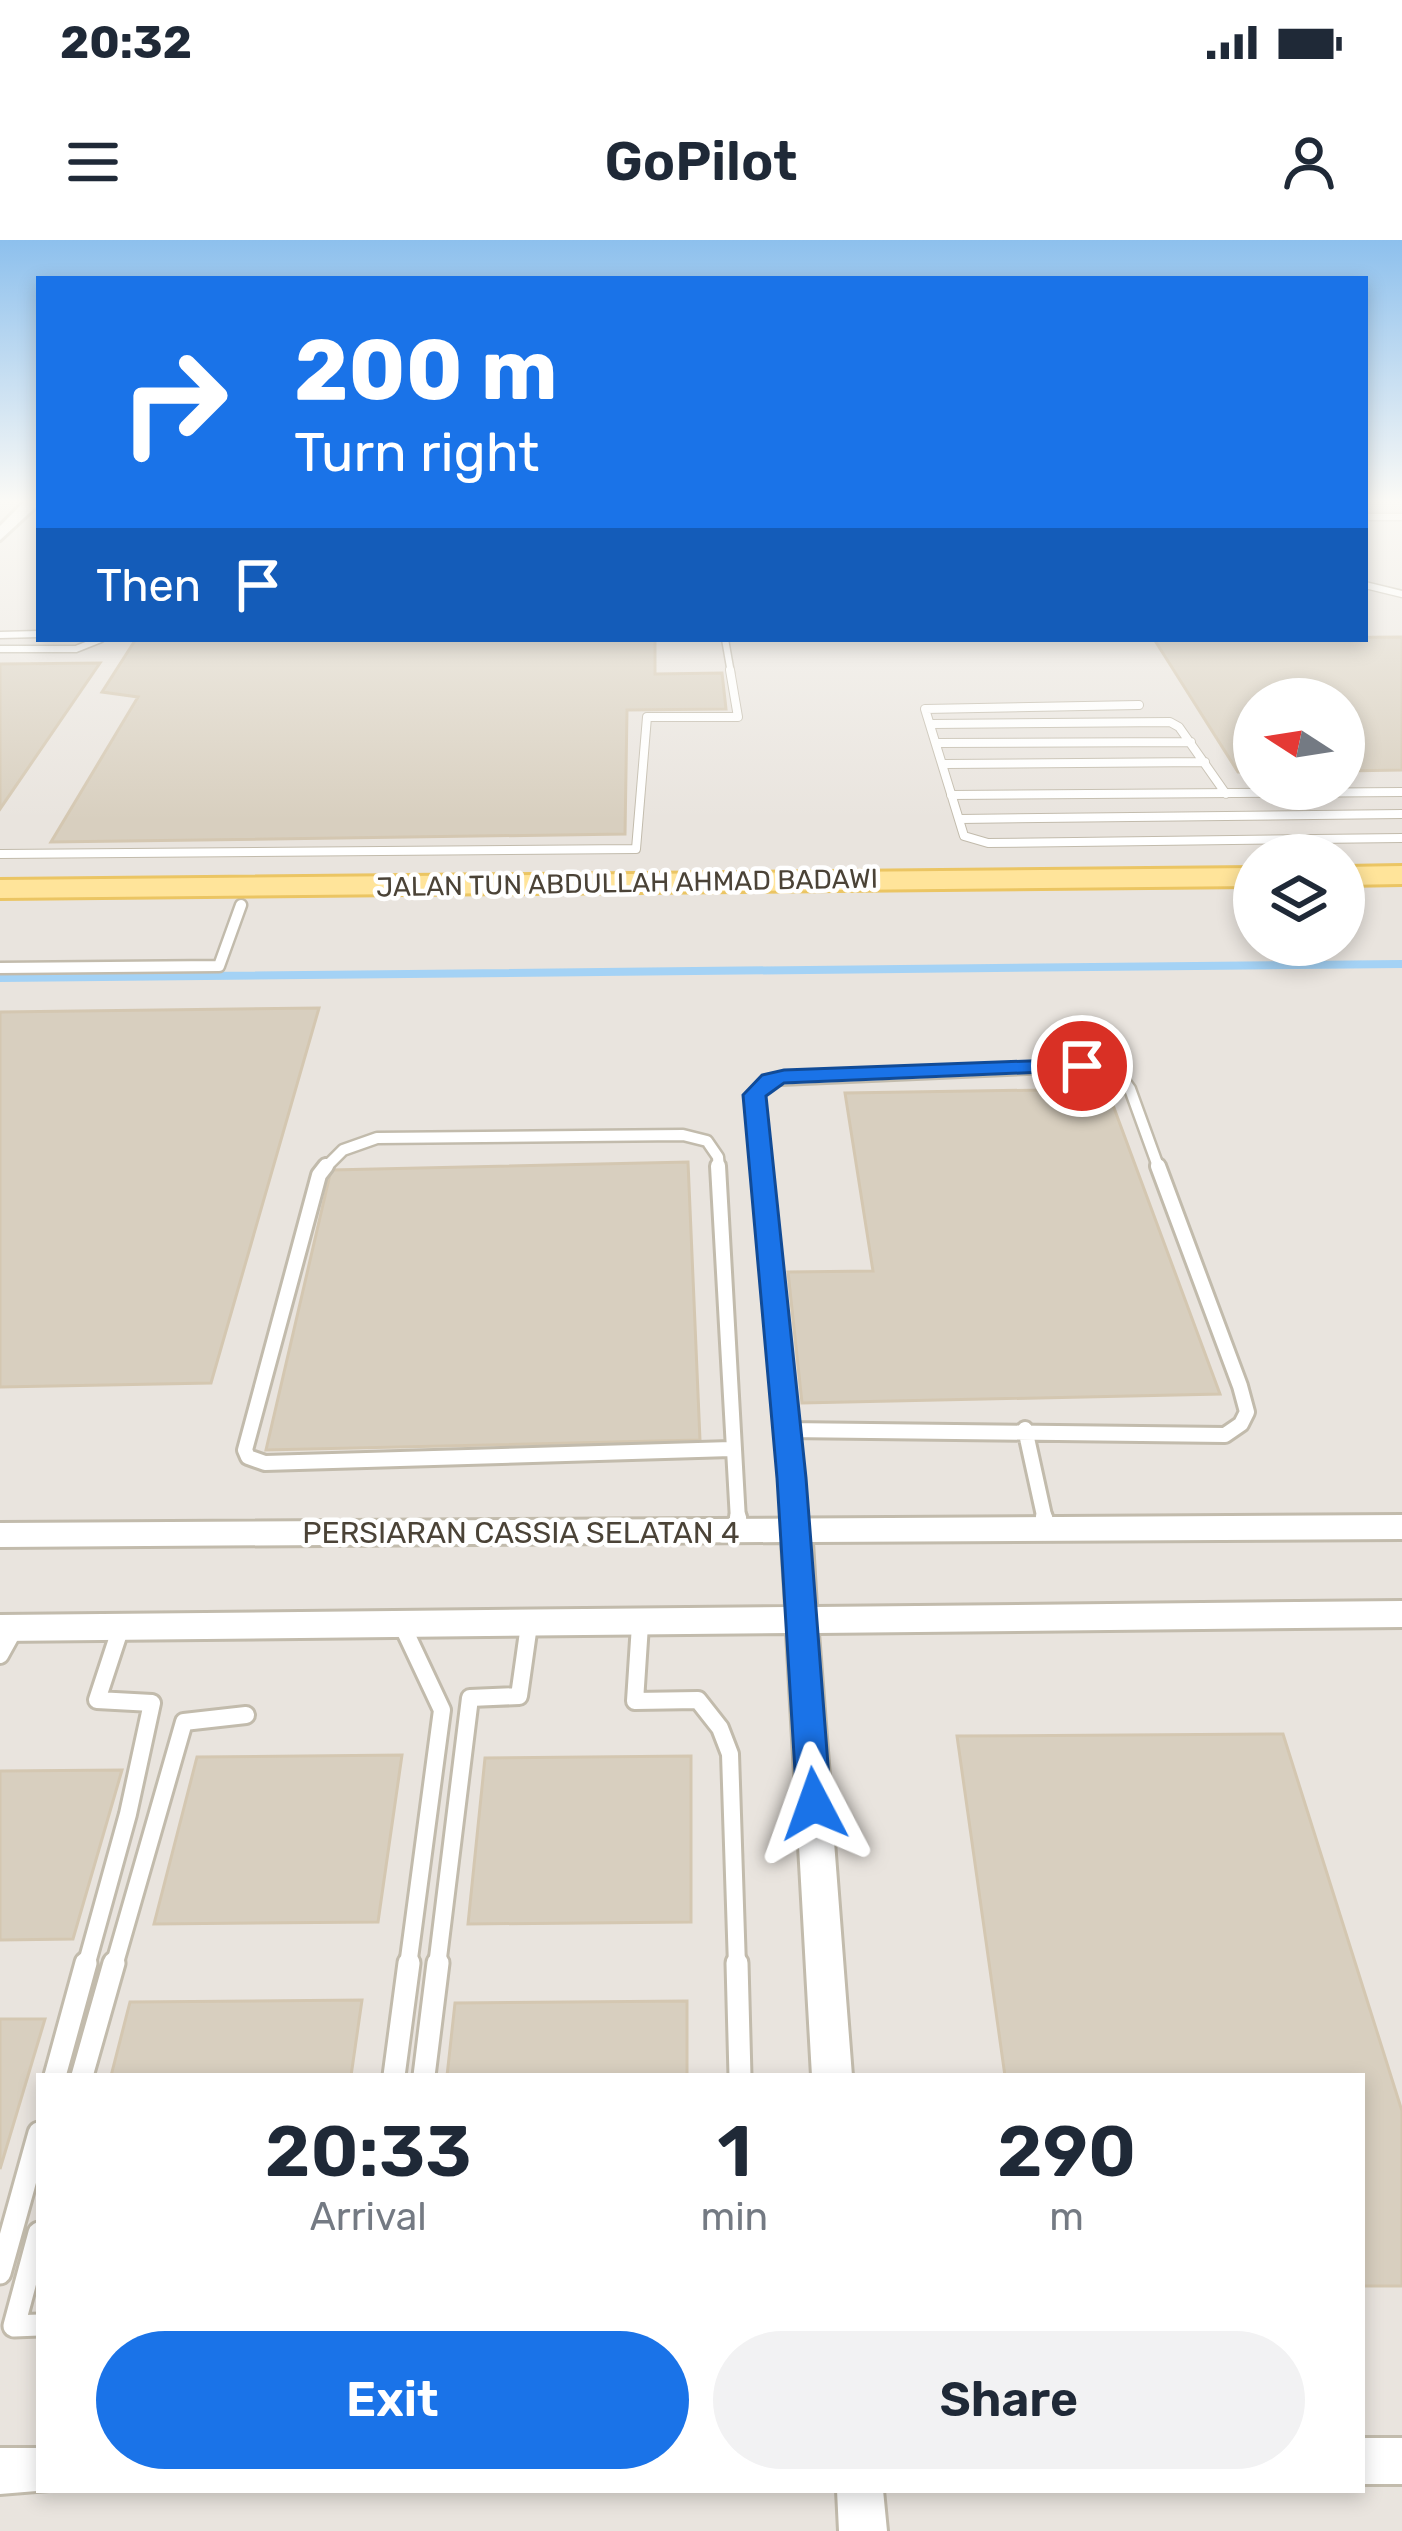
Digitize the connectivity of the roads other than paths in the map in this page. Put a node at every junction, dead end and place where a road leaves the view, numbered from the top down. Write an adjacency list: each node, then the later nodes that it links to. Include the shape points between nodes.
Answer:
1 (36, 634): 2 (lane)
2 (0, 635)
3 (94, 642): 5 (lane)
4 (726, 642): 25 (lane, via 738,717 647,717 636,849)
5 (0, 649)
6 (1139, 705): 7 (lane, via 940,706 925,709)
7 (932, 724): 8 (lane); 9 (lane, via 1158,721 1179,727)
8 (938, 742): 9 (lane); 11 (lane)
9 (1191, 742): 10 (lane)
10 (1205, 762): 11 (lane); 14 (lane)
11 (945, 764): 16 (lane)
12 (1402, 792): 13 (lane)
13 (1365, 793)
14 (1226, 794): 15 (lane); 16 (lane)
15 (1233, 794)
16 (951, 795): 20 (lane)
17 (1272, 810): 18 (lane)
18 (1276, 814): 19 (lane); 20 (lane); 21 (lane)
19 (1402, 814)
20 (960, 819): 24 (lane, via 964,836 988,843)
21 (1287, 834)
22 (1402, 838): 23 (lane)
23 (1365, 839)
24 (1233, 841)
25 (0, 854)
26 (1402, 875): 27 (main road)
27 (1365, 876)
28 (1233, 877): 29 (main road, JALAN TUN ABDULLAH AHMAD BADAWI)
29 (0, 889)
30 (1402, 893): 31 (main road)
31 (1365, 894)
32 (1233, 895): 33 (main road, JALAN TUN ABDULLAH AHMAD BADAWI)
33 (241, 905): 34 (main road, JALAN TUN ABDULLAH AHMAD BADAWI); 35 (lane, via 219,966)
34 (0, 907)
35 (0, 968)
36 (1025, 1429): 37 (lane); 37 (lane, via 1226,1435 1247,1412 1130,1088 1109,1069 784,1077 759,1087); 40 (lane)
37 (787, 1430): 41 (lane)
38 (731, 1449): 38 (lane, via 265,1463 248,1457 331,1157 376,1138 707,1141 718,1157); 42 (lane)
39 (1402, 1527): 40 (street, PERSIARAN CASSIA SELATAN 4)
40 (1047, 1530): 41 (street, PERSIARAN CASSIA SELATAN 4)
41 (796, 1531): 42 (street, PERSIARAN CASSIA SELATAN 4); 45 (street)
42 (739, 1532): 43 (street, PERSIARAN CASSIA SELATAN 4)
43 (0, 1535)
44 (1402, 1614): 45 (street)
45 (802, 1623): 47 (street); 57 (street)
46 (529, 1625): 47 (street); 49 (street); 55 (lane, via 519,1696 470,1698)
47 (640, 1625): 56 (lane, via 634,1701 698,1700 730,1754)
48 (121, 1627): 49 (street); 50 (street); 52 (lane, via 97,1700 152,1703)
49 (403, 1627): 54 (lane, via 442,1710)
50 (5, 1637)
51 (245, 1715): 53 (lane, via 184,1721)
52 (56, 2073)
53 (83, 2073)
54 (394, 2073)
55 (424, 2073)
56 (740, 2073)
57 (832, 2073)
58 (36, 2144): 60 (lane)
59 (36, 2245): 61 (lane, via 14,2326)
60 (0, 2273)
61 (36, 2325)
62 (1365, 2461): 63 (street)
63 (1402, 2461)
64 (0, 2471): 65 (street)
65 (36, 2471)
66 (860, 2493): 67 (street)
67 (863, 2531)

